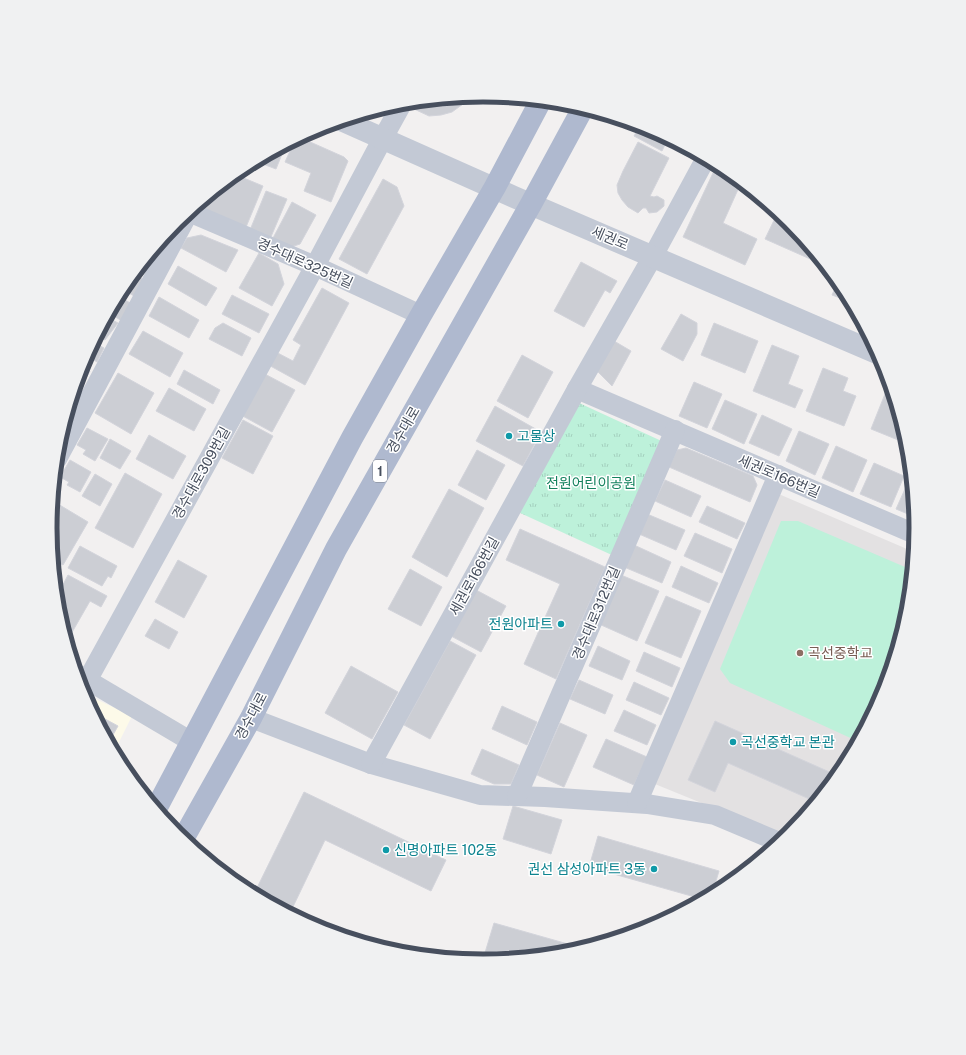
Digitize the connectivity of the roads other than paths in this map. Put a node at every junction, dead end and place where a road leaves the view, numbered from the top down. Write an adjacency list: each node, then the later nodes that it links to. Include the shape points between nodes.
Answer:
1 (538, 105): 7 (main road)
2 (398, 110): 5 (street, 경수대로309번길)
3 (580, 113): 8 (main road, 경수대로 / 1)
4 (349, 123): 5 (street, 세권로)
5 (383, 138): 7 (street, 세권로); 12 (street, 경수대로309번길)
6 (703, 163): 11 (street, 세권로166번길)
7 (495, 187): 8 (street, 세권로); 13 (main road)
8 (532, 204): 11 (street, 세권로); 22 (main road, 경수대로 / 1, via 336,549)
9 (194, 214): 12 (street, 경수대로325번길)
10 (181, 227): 17 (street)
11 (653, 256): 14 (street, 세권로); 15 (street, 세권로166번길)
12 (315, 266): 13 (street, 경수대로325번길); 20 (street, 경수대로309번길)
13 (421, 315): 23 (main road, via 352,438)
14 (870, 350)
15 (577, 389): 16 (street, 세권로166번길); 24 (street, 세권로166번길)
16 (675, 430): 18 (street, 세권로166번길); 25 (street, 경수대로312번길)
17 (65, 444)
18 (778, 475): 19 (street, 세권로166번길); 27 (street)
19 (909, 531)
20 (84, 677)
21 (86, 683): 23 (street, 경수대로309번길)
22 (251, 718): 24 (street); 28 (main road, 경수대로 / 1)
23 (192, 742): 26 (main road)
24 (371, 764): 25 (street, via 480,795)
25 (517, 796): 27 (street)
26 (159, 803)
27 (637, 803): 29 (street, via 715,814)
28 (186, 833)
29 (773, 839)

